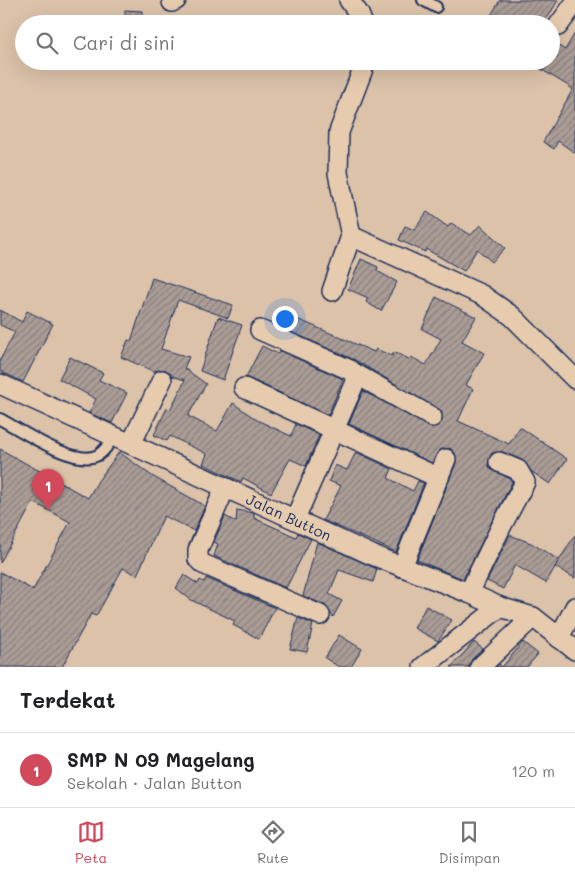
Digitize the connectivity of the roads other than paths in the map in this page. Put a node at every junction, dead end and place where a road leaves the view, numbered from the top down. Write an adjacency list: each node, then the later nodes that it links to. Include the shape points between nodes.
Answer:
1 (349, 0): 5 (street)
2 (423, 0): 4 (lane)
3 (575, 3): 6 (street)
4 (436, 8)
5 (359, 15)
6 (560, 23)
7 (363, 70): 8 (street, via 339,132 338,173)
8 (351, 236): 9 (street); 12 (street, via 482,295 512,316)
9 (332, 291)
10 (260, 330): 11 (street)
11 (354, 373): 16 (street); 18 (street, via 355,382)
12 (575, 379)
13 (162, 380): 20 (street)
14 (0, 384): 19 (street, Jalan Button)
15 (244, 388): 18 (street)
16 (432, 417)
17 (0, 419): 19 (lane, via 65,454 84,459 98,456)
18 (334, 430): 23 (street); 25 (street)
19 (112, 437): 20 (street, Jalan Button)
20 (131, 444): 24 (street, Jalan Button)
21 (446, 459): 23 (street)
22 (499, 462): 27 (street, via 518,470 525,482)
23 (439, 478): 26 (street)
24 (225, 488): 25 (street, Jalan Button); 30 (street, via 198,550 198,559)
25 (295, 519): 26 (street, Jalan Button)
26 (402, 567): 27 (street, Jalan Button)
27 (469, 593): 28 (street, Jalan Button)
28 (500, 607): 31 (street, Jalan Button); 34 (street)
29 (575, 607): 32 (street)
30 (320, 615)
31 (533, 617): 32 (street, Jalan Button); 35 (street)
32 (559, 638): 33 (street, Jalan Button)
33 (575, 650)
34 (423, 667)
35 (480, 667)

